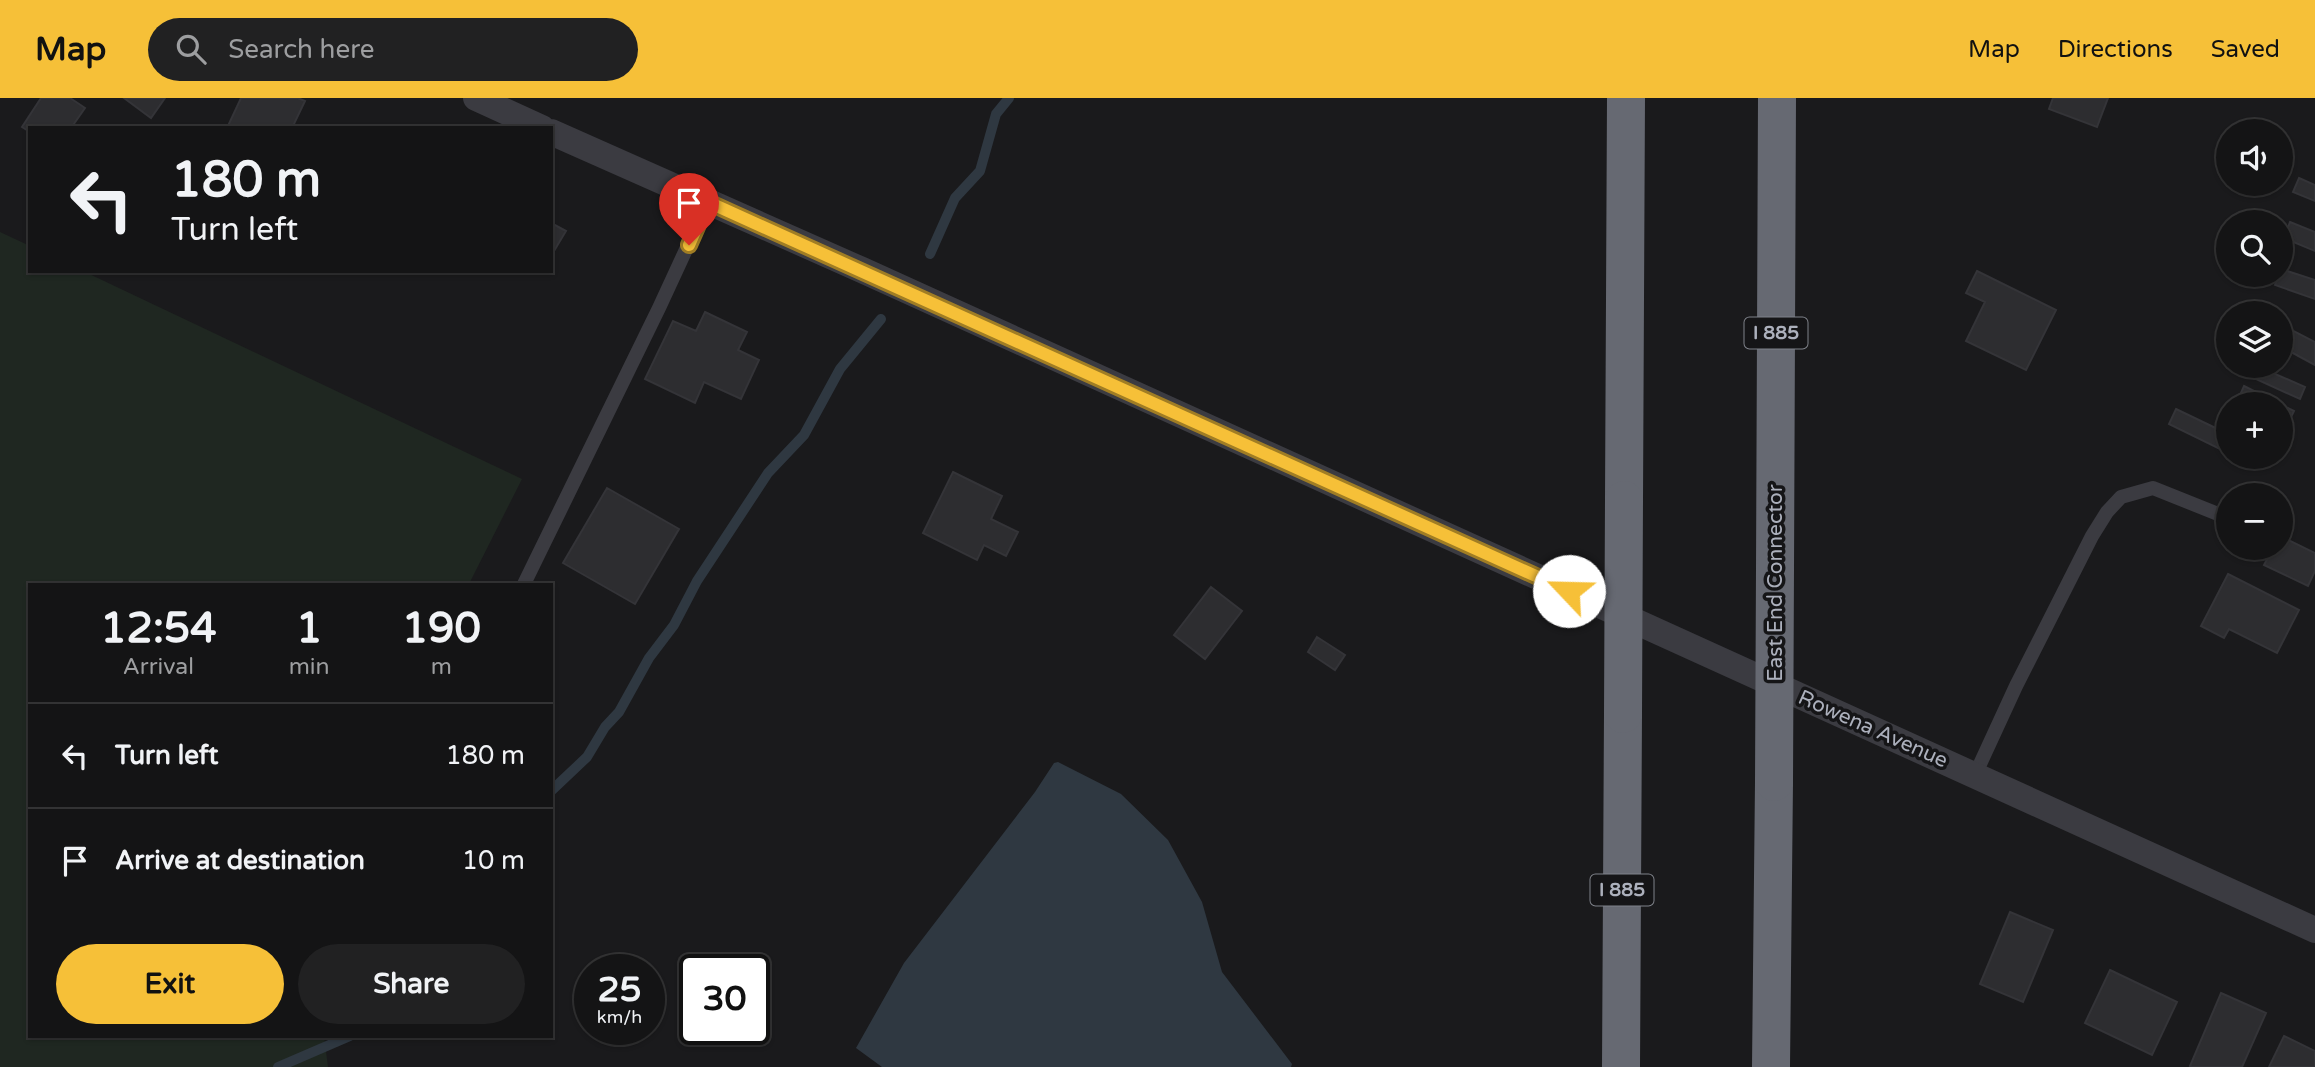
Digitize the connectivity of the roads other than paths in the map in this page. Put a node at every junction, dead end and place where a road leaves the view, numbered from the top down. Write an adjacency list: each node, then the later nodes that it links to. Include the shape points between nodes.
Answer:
1 (477, 98): 4 (street)
2 (1626, 98): 12 (highway, I 885, bridge)
3 (1777, 98): 11 (highway, East End Connector / I 885, bridge)
4 (538, 126)
5 (553, 133): 6 (street, Rowena Avenue)
6 (708, 202): 8 (lane); 9 (street, Rowena Avenue)
7 (2216, 513): 9 (lane, via 2153,488 2121,497 2106,512)
8 (524, 583)
9 (1975, 775): 10 (street, Rowena Avenue)
10 (2315, 930)
11 (1773, 955): 13 (highway, East End Connector / I 885); 14 (highway)
12 (1621, 1067)
13 (1771, 1067)
14 (1788, 1067)

